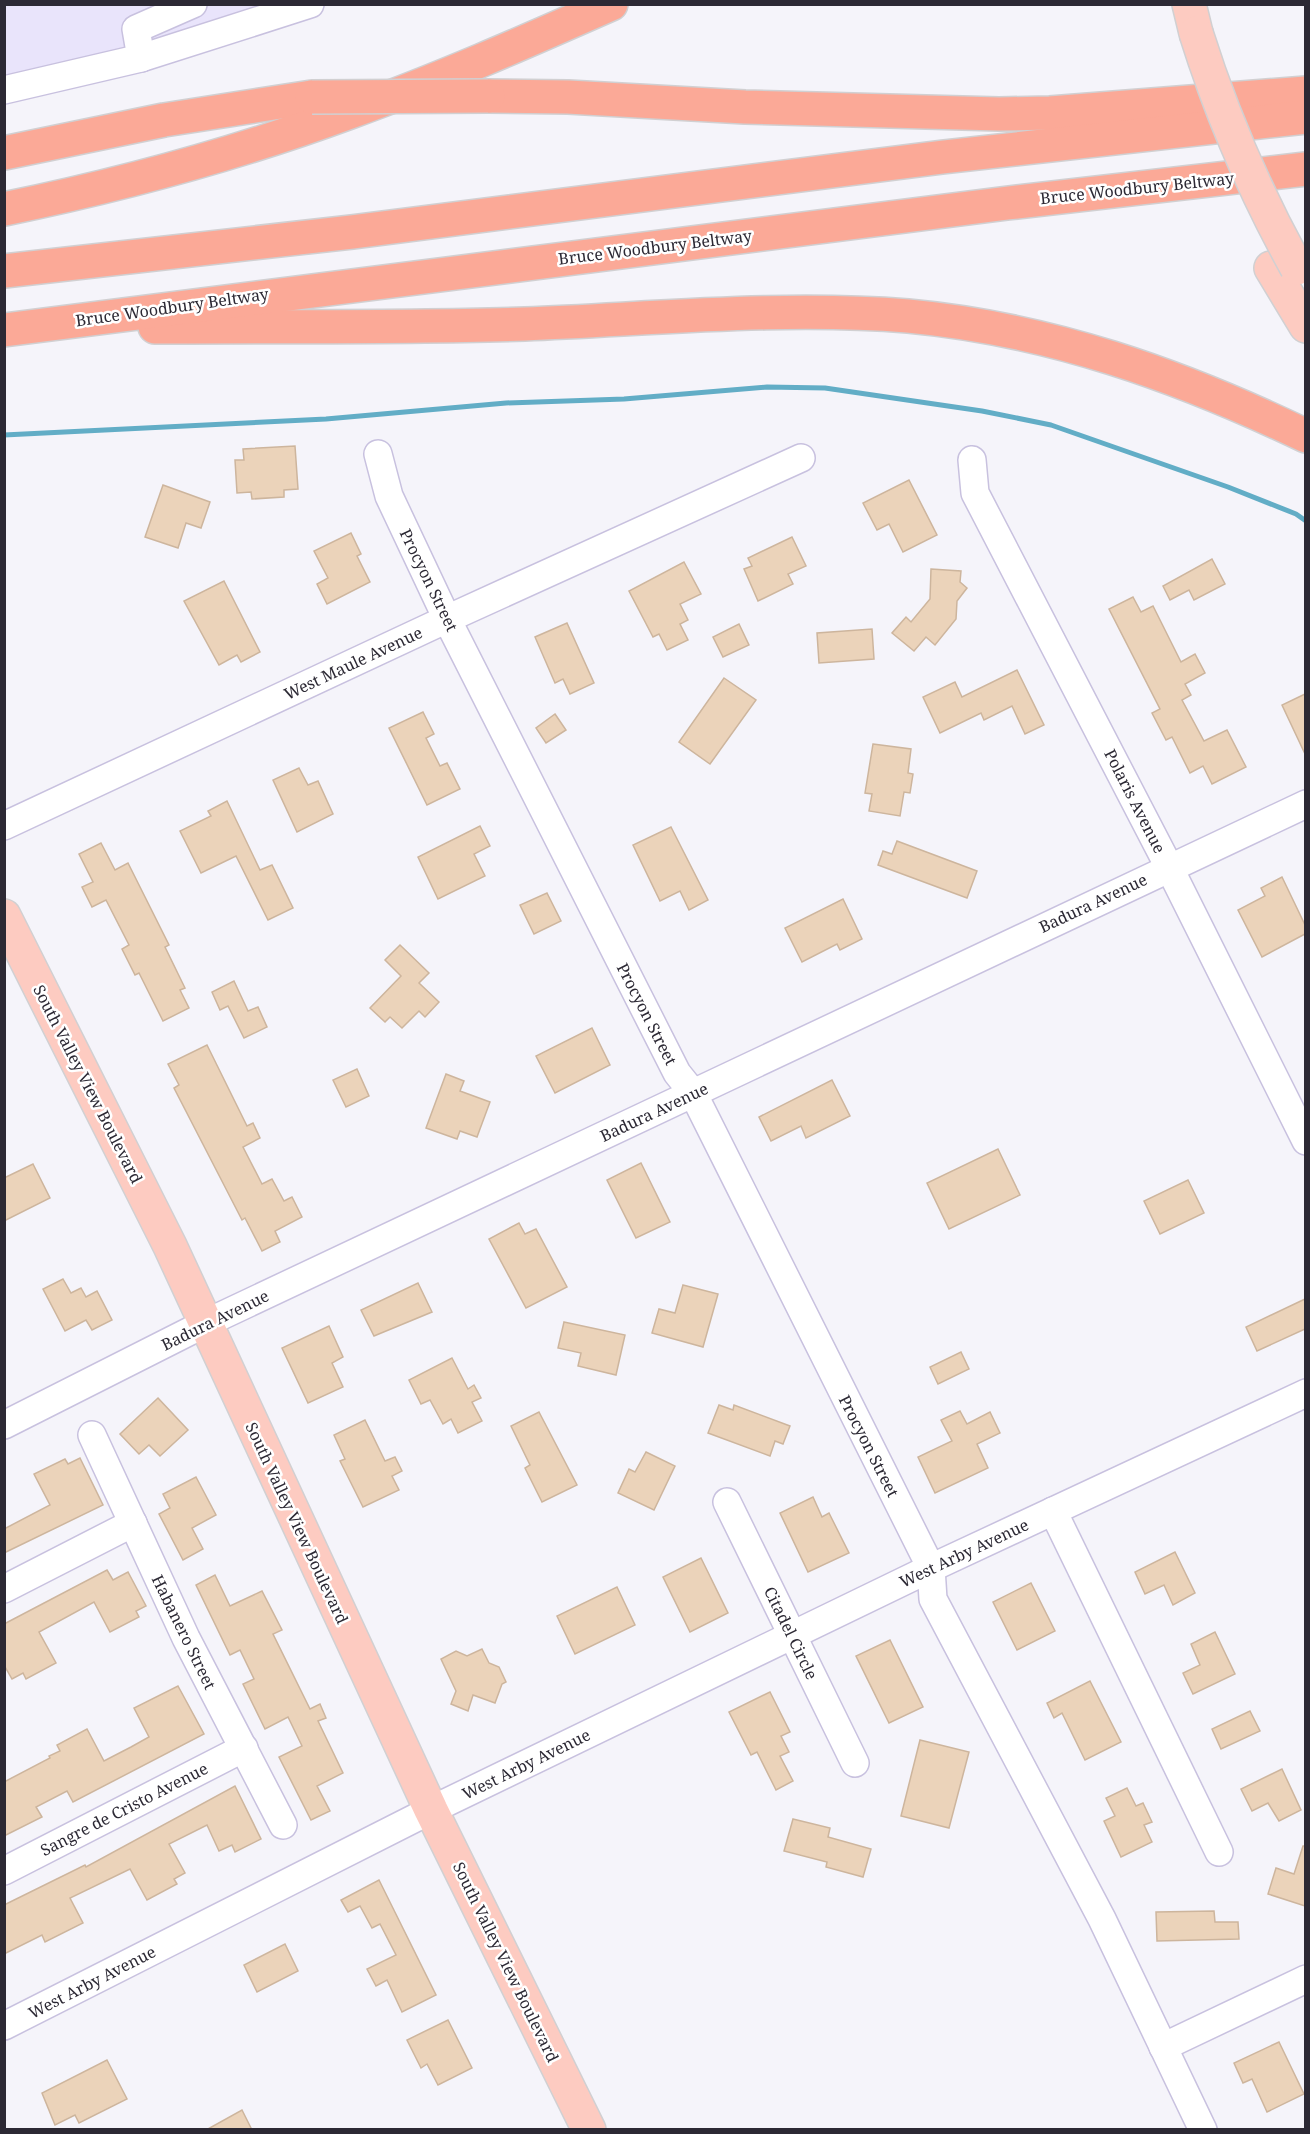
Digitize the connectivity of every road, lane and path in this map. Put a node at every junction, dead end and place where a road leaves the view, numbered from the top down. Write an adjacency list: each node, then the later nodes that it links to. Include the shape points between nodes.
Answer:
1 (192, 4): 6 (street, via 136,29)
2 (310, 4): 6 (street)
3 (579, 4): 7 (highway)
4 (611, 4): 7 (highway)
5 (1181, 18): 15 (main road, via 1207,133)
6 (141, 58): 8 (street)
7 (464, 68): 13 (highway, via 278,137 77,194)
8 (4, 90)
9 (1305, 93): 11 (highway, bridge, via 999,114 745,107 568,97 312,97 164,120)
10 (1305, 117): 14 (highway)
11 (4, 153)
12 (1305, 169): 17 (highway, Bruce Woodbury Beltway, via 1008,202)
13 (4, 209)
14 (4, 271)
15 (1291, 273): 16 (main road)
16 (1305, 326)
17 (10, 329): 18 (highway, via 499,324 792,313 911,317 1015,333 1130,362 1235,402)
18 (1305, 436)
19 (378, 453): 22 (street, Procyon Street, via 389,496)
20 (801, 458): 22 (street, West Maule Avenue)
21 (972, 460): 25 (street, Polaris Avenue, via 975,493)
22 (447, 619): 24 (street, West Maule Avenue); 27 (street, Procyon Street, via 676,1073)
23 (1305, 804): 25 (street, Badura Avenue)
24 (4, 826)
25 (1169, 867): 27 (street, Badura Avenue); 28 (street, Polaris Avenue)
26 (4, 916): 29 (main road, South Valley View Boulevard, via 170,1246)
27 (693, 1093): 29 (street, Badura Avenue); 36 (street, Procyon Street)
28 (1305, 1141)
29 (204, 1324): 31 (street, Badura Avenue); 41 (main road, South Valley View Boulevard)
30 (1305, 1393): 34 (street, West Arby Avenue)
31 (4, 1425)
32 (92, 1435): 35 (street, Habanero Street)
33 (727, 1502): 38 (street, Citadel Circle)
34 (1053, 1511): 36 (street, West Arby Avenue); 43 (street)
35 (133, 1523): 37 (street); 39 (street, Habanero Street)
36 (931, 1568): 38 (street, West Arby Avenue); 47 (street, via 933,1599 1102,1919)
37 (4, 1589)
38 (792, 1635): 40 (street, Citadel Circle); 41 (street, West Arby Avenue)
39 (244, 1748): 42 (street, Habanero Street); 44 (street, Sangre de Cristo Avenue)
40 (855, 1763)
41 (431, 1810): 46 (street, West Arby Avenue); 48 (main road, South Valley View Boulevard)
42 (283, 1825)
43 (1220, 1852)
44 (4, 1871)
45 (1305, 1979): 47 (street)
46 (4, 2026)
47 (1163, 2047): 49 (street)
48 (590, 2130)
49 (1203, 2130)

